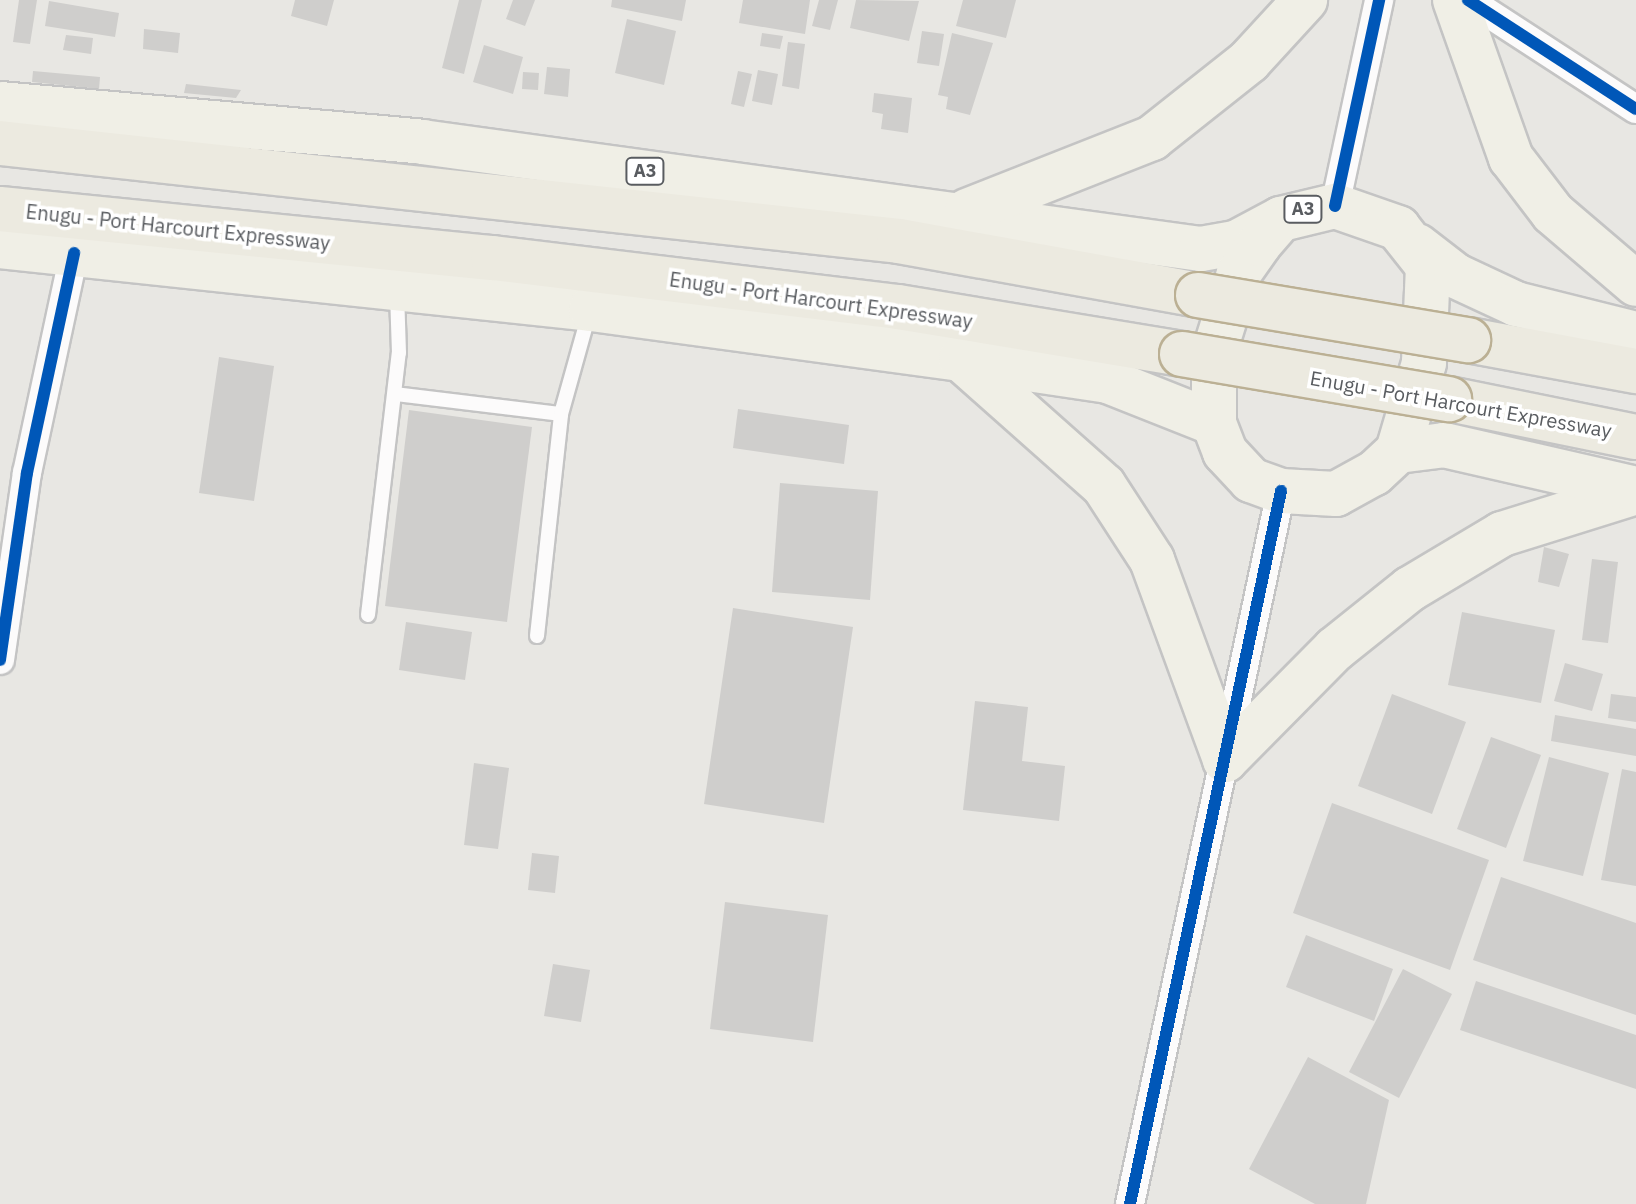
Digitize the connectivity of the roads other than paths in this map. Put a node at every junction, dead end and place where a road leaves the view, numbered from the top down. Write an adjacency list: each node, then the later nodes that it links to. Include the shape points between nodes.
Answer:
1 (1305, 0): 10 (main road, via 1249,61 1152,138)
2 (1379, 0): 8 (street)
3 (1455, 0): 15 (main road, via 1511,158 1553,213)
4 (1468, 0): 6 (street)
5 (0, 104): 10 (main road, A3, via 422,142)
6 (1636, 109)
7 (0, 143): 20 (highway, A3, bridge, via 899,241)
8 (1335, 206): 11 (main road, A3); 13 (main road, A3, via 1384,221)
9 (0, 209): 24 (highway, Enugu - Port Harcourt Expressway, bridge, via 508,259 898,307 1449,399)
10 (964, 212): 11 (main road, A3, via 1201,249 1236,243)
11 (1281, 219): 23 (main road, A3, via 1239,273 1221,326)
12 (0, 246): 14 (main road, Enugu - Port Harcourt Expressway)
13 (1417, 246): 18 (main road, A3, via 1477,288 1516,304); 25 (main road, via 1432,286 1430,319)
14 (74, 253): 16 (main road, Enugu - Port Harcourt Expressway); 30 (street, via 27,473)
15 (1636, 284)
16 (397, 290): 17 (main road, Enugu - Port Harcourt Expressway); 21 (lane)
17 (591, 309): 19 (main road, Enugu - Port Harcourt Expressway); 22 (lane)
18 (1636, 334)
19 (961, 359): 23 (main road, Enugu - Port Harcourt Expressway, via 1108,381); 31 (main road, via 1104,486 1152,560)
20 (1636, 371)
21 (395, 394): 22 (lane); 28 (lane)
22 (561, 414): 29 (lane)
23 (1214, 423): 26 (main road, A3, via 1225,452 1251,480)
24 (1636, 437)
25 (1398, 451): 26 (main road, A3, via 1336,494); 27 (main road, via 1459,447)
26 (1281, 491): 31 (street)
27 (1636, 491): 31 (main road, via 1502,534 1410,589 1335,649)
28 (368, 615)
29 (537, 636)
30 (0, 660)
31 (1225, 760): 32 (street)
32 (1130, 1204)

